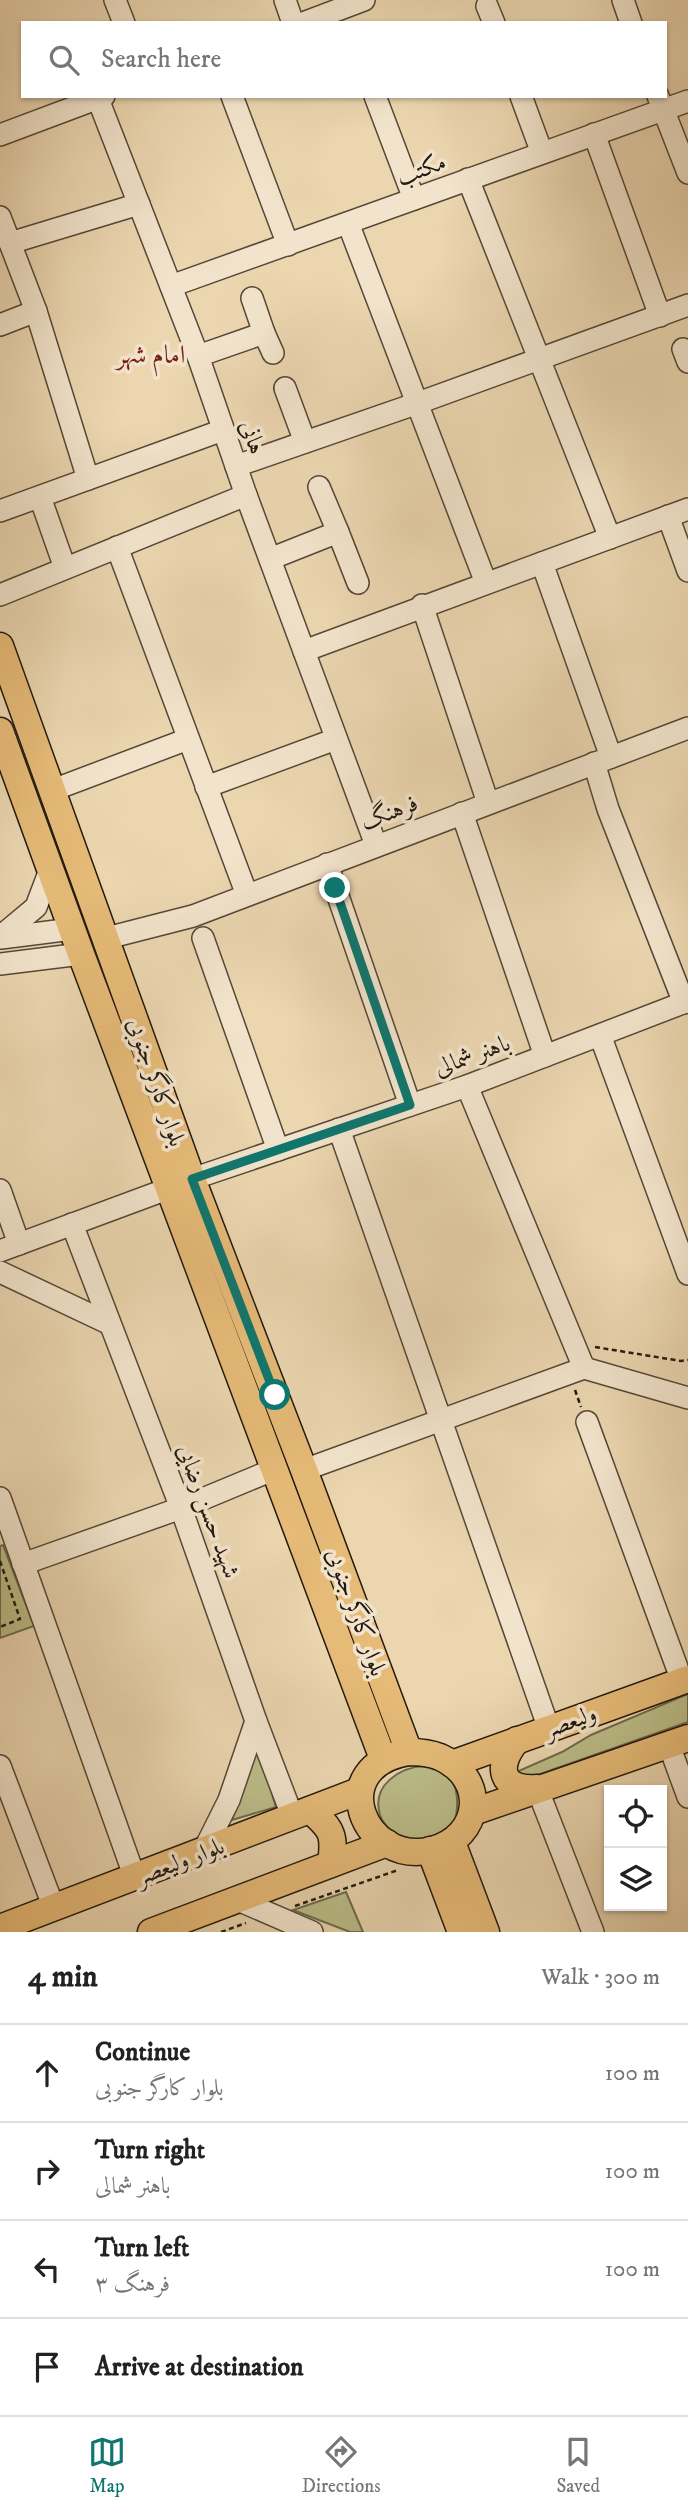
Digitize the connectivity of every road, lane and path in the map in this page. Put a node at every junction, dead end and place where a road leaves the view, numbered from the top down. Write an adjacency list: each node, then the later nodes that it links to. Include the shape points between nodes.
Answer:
1 (115, 0): 6 (street)
2 (285, 0): 7 (street)
3 (364, 0): 5 (street)
4 (623, 0): 9 (street)
5 (345, 15): 8 (street)
6 (123, 21)
7 (292, 21)
8 (314, 21)
9 (630, 21)
10 (98, 98): 18 (street)
11 (101, 98): 23 (street, هانی)
12 (233, 98): 27 (street)
13 (376, 98): 22 (street)
14 (522, 98): 19 (street)
15 (688, 101): 16 (street, مکتب)
16 (660, 103): 17 (street, مکتب); 20 (street)
17 (594, 134): 19 (street, مکتب); 32 (street)
18 (0, 135)
19 (542, 153): 21 (street, مکتب)
20 (688, 173)
21 (468, 179): 22 (street, مکتب); 37 (street)
22 (414, 199): 25 (street, مکتب)
23 (139, 204): 26 (street); 28 (street, هانی)
24 (0, 217): 26 (street)
25 (348, 223): 27 (street, مکتب); 39 (street)
26 (10, 243): 31 (street)
27 (288, 245): 28 (street, مکتب)
28 (171, 286): 36 (street, هانی)
29 (253, 298): 34 (street)
30 (688, 304): 32 (street)
31 (36, 312): 33 (street); 43 (street)
32 (660, 316): 37 (street)
33 (0, 325)
34 (264, 333): 35 (street); 36 (street)
35 (273, 353)
36 (198, 356): 40 (street, هانی)
37 (538, 360): 39 (street); 50 (street)
38 (285, 388): 41 (street)
39 (418, 403): 41 (street); 57 (street)
40 (223, 430): 42 (street, هانی); 43 (street)
41 (305, 442): 42 (street)
42 (236, 466): 45 (street, هانی)
43 (88, 479): 46 (street)
44 (319, 487): 49 (street)
45 (246, 495): 51 (street); 52 (street, هانی)
46 (40, 497): 47 (street); 54 (street)
47 (0, 511)
48 (678, 512): 50 (street); 55 (street)
49 (338, 532): 52 (street); 56 (street)
50 (610, 538): 53 (street)
51 (117, 547): 54 (street); 64 (street)
52 (270, 559): 61 (street, هانی)
53 (542, 563): 57 (street); 66 (street, via 593,706)
54 (65, 568): 58 (street)
55 (688, 571)
56 (358, 583)
57 (486, 583): 59 (street)
58 (0, 595)
59 (422, 605): 61 (street); 69 (street)
60 (0, 646): 68 (main road, بلوار کارگر جنوبی)
61 (304, 650): 65 (street, هانی)
62 (688, 727): 66 (street, فرهنگ)
63 (0, 731): 73 (main road, بلوار کارگر جنوبی)
64 (188, 739): 67 (street); 68 (street)
65 (336, 739): 67 (street); 71 (street, هانی)
66 (603, 760): 69 (street, فرهنگ); 81 (street, via 608,809)
67 (206, 787): 74 (street)
68 (53, 790): 77 (main road, بلوار کارگر جنوبی)
69 (488, 803): 70 (street, فرهنگ)
70 (463, 813): 71 (street, فرهنگ); 83 (street)
71 (376, 845): 72 (street, فرهنگ)
72 (327, 864): 74 (street, فرهنگ); 85 (street)
73 (50, 870): 75 (main road, بلوار کارگر جنوبی); 76 (street, via 36,907)
74 (247, 895): 77 (street, فرهنگ, via 193,916)
75 (72, 929): 76 (street); 77 (main road); 79 (main road, بلوار کارگر جنوبی)
76 (0, 938)
77 (107, 938): 79 (main road); 88 (main road, بلوار کارگر جنوبی)
78 (203, 938): 87 (street)
79 (81, 954): 80 (street); 88 (main road, بلوار کارگر جنوبی)
80 (0, 964)
81 (686, 1002): 82 (street, باهنر شمالی)
82 (600, 1035): 83 (street, باهنر شمالی); 94 (street)
83 (545, 1056): 84 (street, باهنر شمالی)
84 (467, 1086): 85 (street, باهنر شمالی); 96 (street)
85 (410, 1105): 86 (street, باهنر شمالی)
86 (339, 1129): 87 (street, باهنر شمالی); 100 (street)
87 (278, 1150): 88 (street, باهنر شمالی)
88 (181, 1183): 90 (main road, بلوار کارگر جنوبی); 91 (street, باهنر شمالی)
89 (0, 1189): 92 (street)
90 (194, 1220): 102 (main road, بلوار کارگر جنوبی); 103 (main road, بلوار کارگر جنوبی)
91 (72, 1224): 92 (street, باهنر شمالی); 95 (street, شهید حسن رضایی)
92 (10, 1248)
93 (0, 1272): 95 (street)
94 (688, 1274)
95 (110, 1324): 105 (street, شهید حسن رضایی)
96 (573, 1343): 97 (path); 98 (street)
97 (688, 1360)
98 (577, 1371): 99 (street); 100 (street); 101 (path)
99 (688, 1398)
100 (440, 1420): 103 (street); 111 (street)
101 (587, 1422): 109 (street)
102 (275, 1469): 105 (street); 114 (main road, بلوار کارگر جنوبی)
103 (304, 1470): 114 (main road, بلوار کارگر جنوبی)
104 (0, 1498): 107 (street)
105 (181, 1508): 107 (street); 110 (street, شهید حسن رضایی)
106 (0, 1561): 108 (path, via 20,1619)
107 (23, 1564): 127 (street)
108 (0, 1627)
109 (685, 1680): 111 (main road, ولیعصر)
110 (256, 1721): 121 (street, شهید حسن رضایی); 124 (street, via 229,1800)
111 (549, 1729): 112 (main road, ولیعصر)
112 (517, 1740): 115 (main road, ولیعصر); 117 (main road, via 504,1762 508,1782 516,1788)
113 (678, 1741): 117 (main road); 119 (street)
114 (396, 1756): 115 (main road, via 439,1756); 118 (main road, via 372,1768)
115 (452, 1764): 120 (main road, via 466,1777 473,1794)
116 (0, 1766): 129 (street)
117 (537, 1788): 120 (main road); 137 (street)
118 (359, 1791): 121 (main road, بلوار ولیعصر); 122 (main road, via 360,1811 370,1829)
119 (688, 1797)
120 (473, 1812): 123 (main road, via 466,1829)
121 (302, 1814): 124 (main road, بلوار ولیعصر); 125 (main road, via 328,1825 334,1840)
122 (387, 1843): 123 (main road, via 401,1849); 125 (main road)
123 (441, 1846): 135 (main road); 136 (main road)
124 (203, 1852): 127 (main road, بلوار ولیعصر)
125 (331, 1864): 128 (main road)
126 (401, 1869): 130 (path)
127 (135, 1878): 129 (main road, بلوار ولیعصر)
128 (238, 1900): 130 (street); 131 (main road)
129 (54, 1908): 132 (main road, بلوار ولیعصر)
130 (270, 1914): 134 (street)
131 (180, 1927): 133 (main road)
132 (0, 1928)
133 (151, 1932)
134 (312, 1932)
135 (461, 1932)
136 (486, 1932)
137 (593, 1932)

